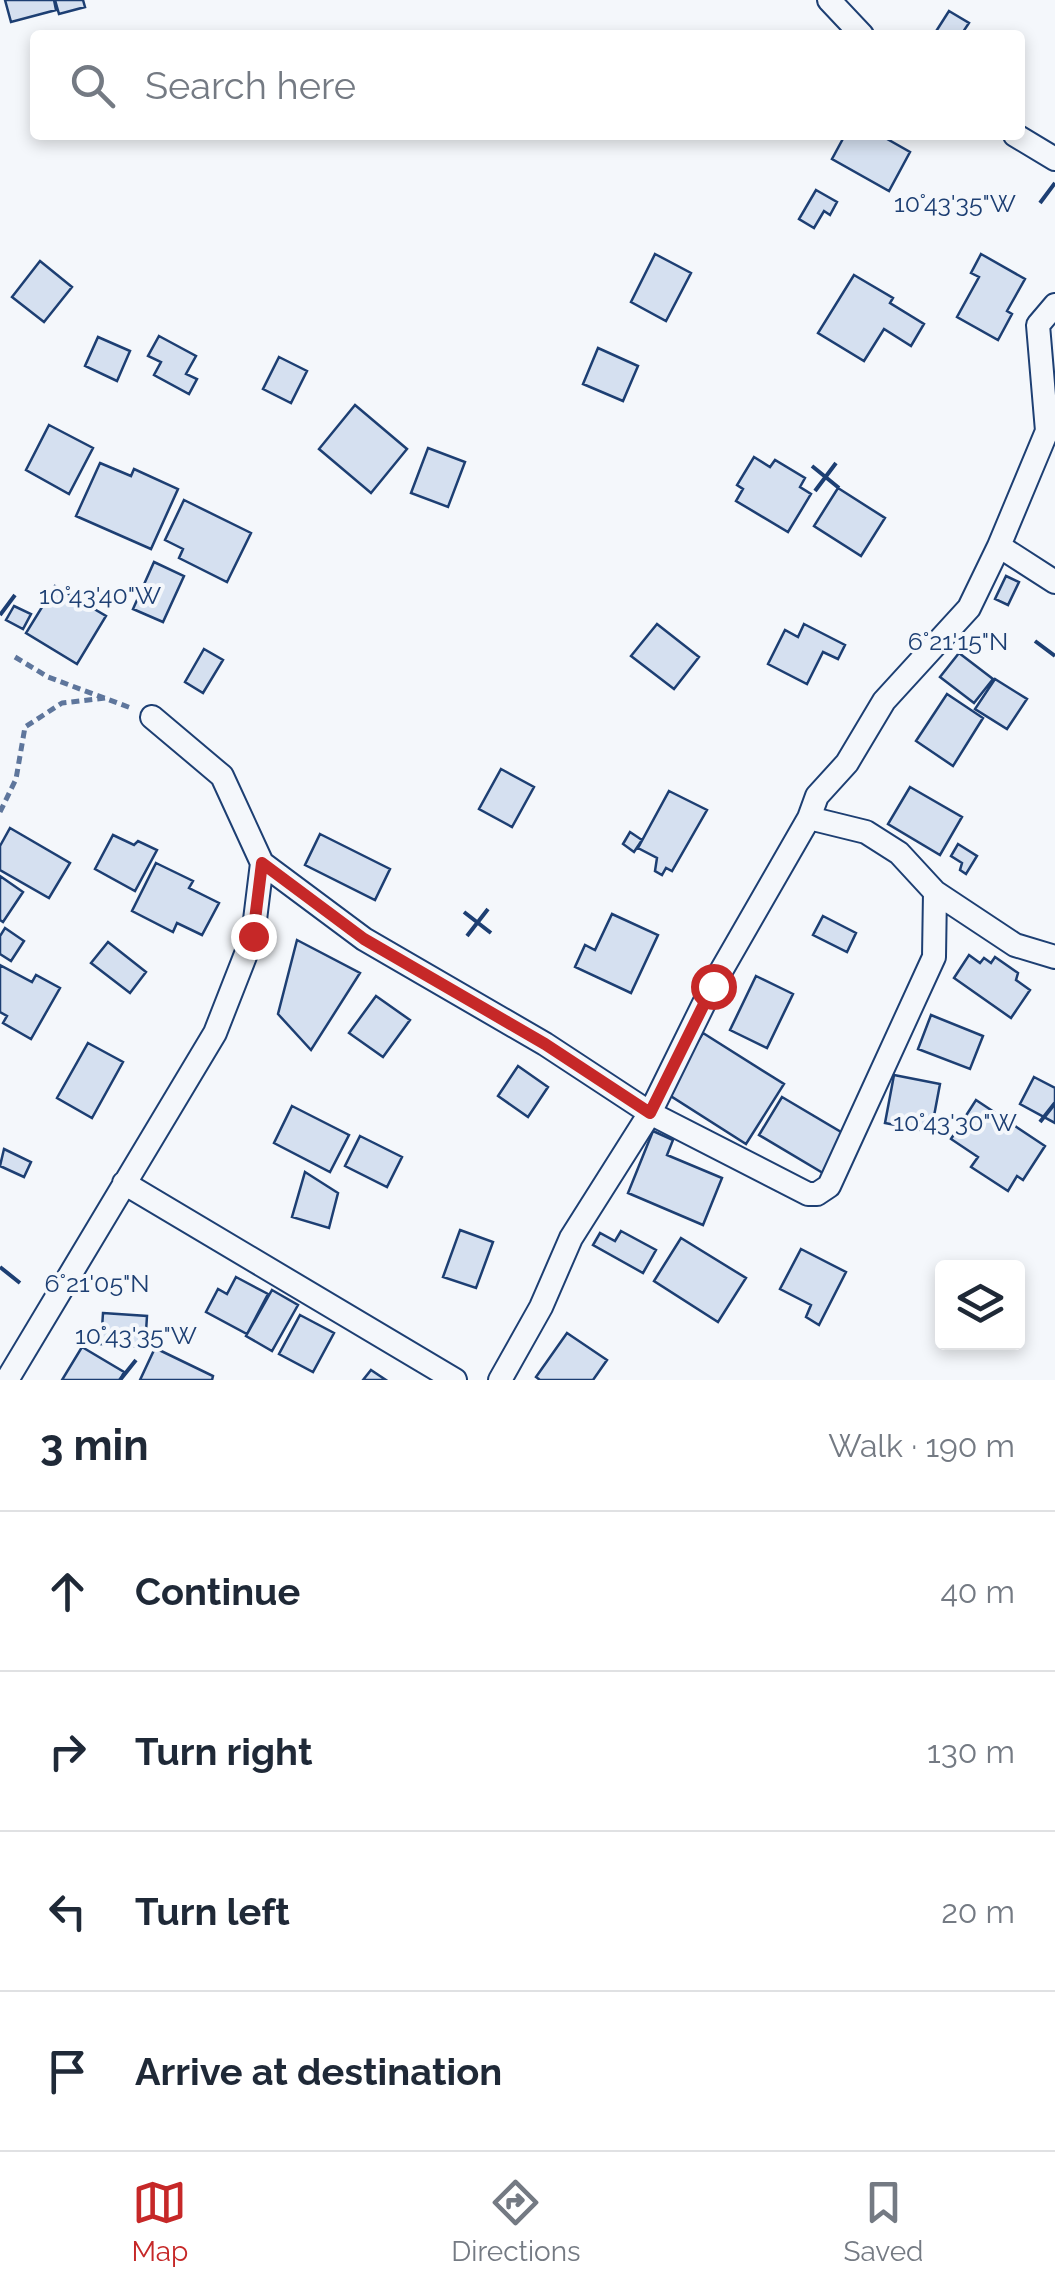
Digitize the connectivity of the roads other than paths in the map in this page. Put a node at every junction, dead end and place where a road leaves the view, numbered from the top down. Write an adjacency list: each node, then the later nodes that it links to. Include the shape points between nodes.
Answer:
1 (830, 0): 2 (street)
2 (857, 30)
3 (1023, 140): 4 (street)
4 (1055, 159)
5 (1055, 305): 6 (street, via 1038,325 1047,432)
6 (999, 546): 7 (street); 9 (street, via 969,608 884,701 847,763 817,796)
7 (1055, 582)
8 (152, 717): 10 (street, via 222,776)
9 (809, 818): 11 (street, via 866,832 899,853); 13 (street)
10 (262, 863): 13 (street, via 364,939); 14 (street, via 253,936 215,1033)
11 (936, 892): 12 (street, via 1014,945); 13 (street, via 934,957 828,1186 808,1194)
12 (1055, 957)
13 (650, 1113): 17 (street, via 572,1238)
14 (124, 1183): 15 (street); 16 (street)
15 (8, 1380)
16 (455, 1380)
17 (500, 1380)

